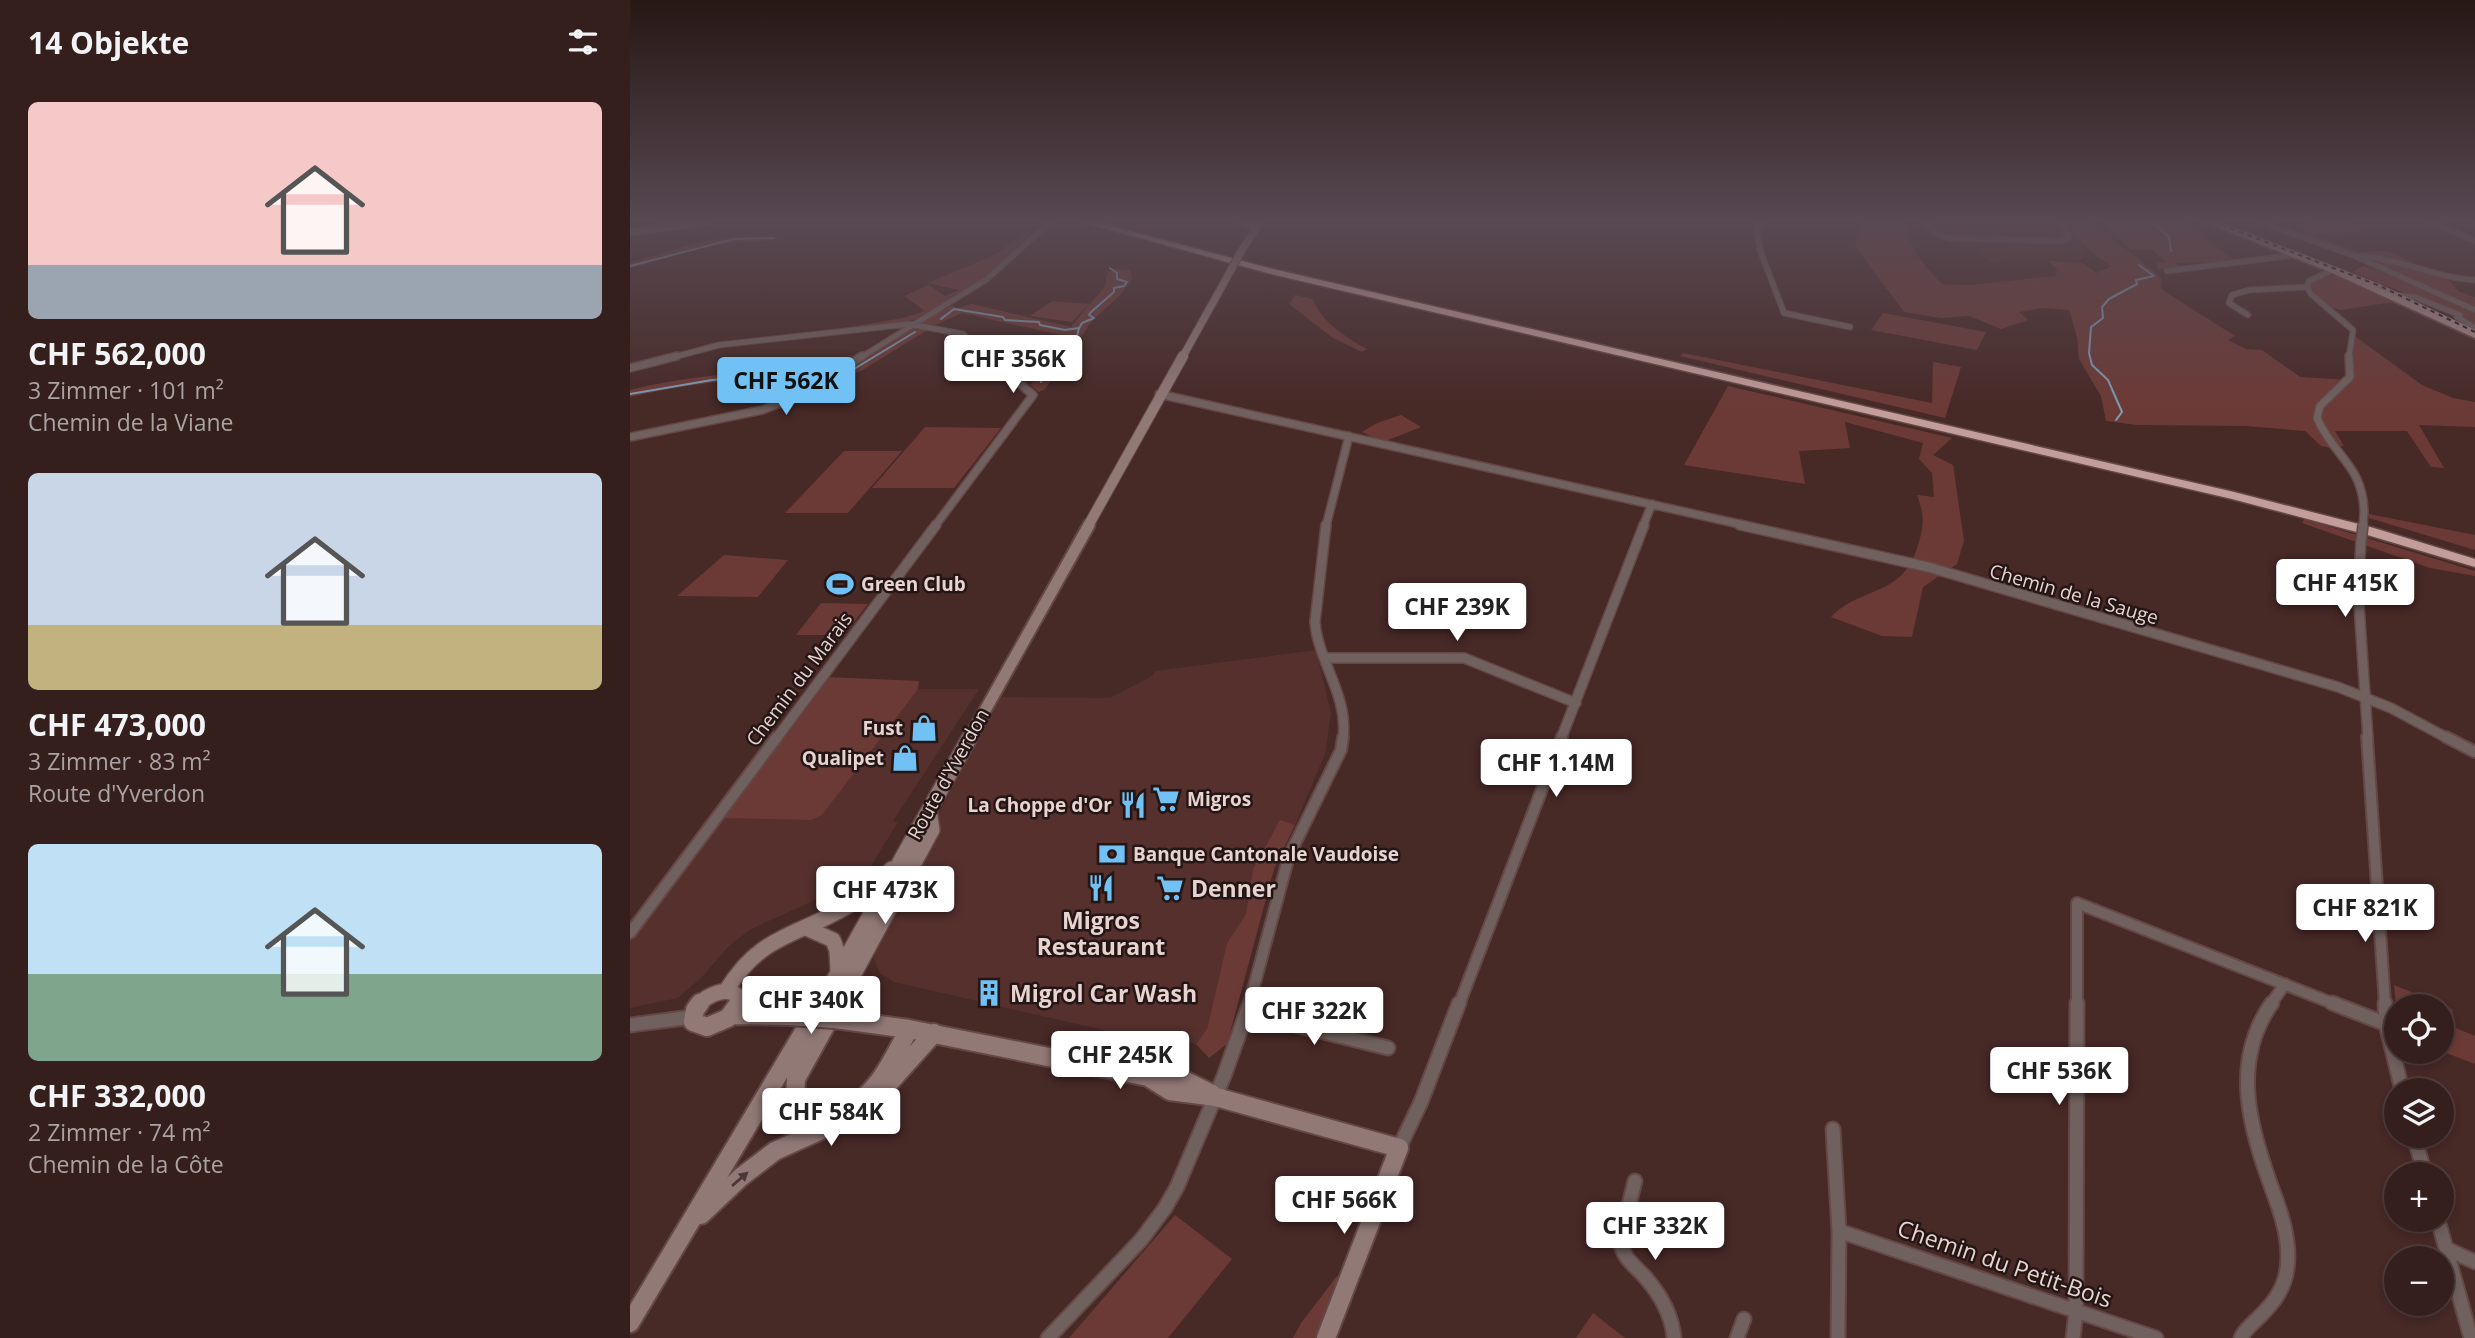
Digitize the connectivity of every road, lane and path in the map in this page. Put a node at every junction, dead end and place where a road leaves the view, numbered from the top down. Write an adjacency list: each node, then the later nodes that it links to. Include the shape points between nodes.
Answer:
1 (978, 284): 14 (street)
2 (1223, 284): 19 (main road, Route d'Yverdon)
3 (1328, 284): 25 (highway, via 2259,503)
4 (1350, 284): 24 (highway, via 2236,489)
5 (1773, 284): 15 (street, via 1784,313)
6 (2368, 284): 9 (main road)
7 (2418, 284): 10 (street)
8 (2307, 287): 11 (street, via 2232,295 2229,303); 23 (street, bridge, via 2353,330 2350,377 2320,407 2317,418 2360,479 2365,494)
9 (2393, 295): 12 (street, via 2415,297); 17 (main road)
10 (2475, 310)
11 (2248, 315)
12 (2460, 315): 13 (street); 16 (street, via 2460,320)
13 (2475, 320)
14 (911, 324): 18 (street, via 719,345); 21 (street, via 823,383 784,403); 33 (street, Chemin du Marais, via 963,334 1033,395)
15 (1850, 327)
16 (2475, 328)
17 (2475, 335)
18 (630, 368)
19 (1159, 394): 20 (street, Chemin de la Sauge); 30 (main road, Route d'Yverdon)
20 (1349, 436): 22 (street, Chemin de la Sauge); 26 (street, via 1321,553 1315,629)
21 (630, 437)
22 (1652, 504): 27 (street, Chemin de la Sauge, via 1928,567); 28 (street)
23 (2361, 542): 27 (street, via 2358,590)
24 (2475, 555)
25 (2475, 564)
26 (1324, 658): 28 (street, via 1464,658); 38 (street, via 1343,718 1342,750 1289,856)
27 (2364, 697): 29 (street, Chemin de la Sauge); 37 (street)
28 (1576, 703): 48 (street)
29 (2475, 752)
30 (929, 810): 31 (main road, Route d'Yverdon); 43 (main road, via 932,830 796,1079 795,1097 801,1114 819,1117 842,1112 863,1099 878,1086)
31 (900, 862): 32 (main road, via 855,901); 34 (main road, Route d'Yverdon)
32 (806, 928): 34 (main road, via 830,935 838,946); 36 (main road, via 754,952)
33 (630, 933)
34 (838, 974): 50 (main road, Route d'Yverdon)
35 (2286, 984): 41 (street); 55 (street, via 2077,903); 65 (street, via 2267,1008 2245,1062 2246,1104 2283,1219 2286,1277 2277,1297)
36 (726, 991): 39 (main road, via 740,998); 40 (main road, via 704,1000)
37 (2384, 994)
38 (1247, 1013): 45 (street); 46 (street)
39 (732, 1015): 40 (main road, via 709,1027 696,1025); 43 (main road, bridge, via 835,1018)
40 (692, 1017): 42 (street)
41 (2384, 1023)
42 (630, 1025)
43 (909, 1029): 44 (main road)
44 (934, 1033): 46 (main road, via 1148,1077 1156,1086); 50 (main road, one-way to 44, via 775,1151 852,1116 874,1100)
45 (1388, 1048)
46 (1216, 1097): 48 (main road); 58 (street, via 1165,1208 1141,1240)
47 (1833, 1129): 51 (street)
48 (1399, 1148): 59 (main road)
49 (1635, 1181): 60 (street, via 1620,1250 1648,1280 1670,1319)
50 (690, 1225): 57 (main road, Route d'Yverdon)
51 (1839, 1231): 55 (street, Chemin du Petit-Bois); 62 (street)
52 (2454, 1252): 53 (street)
53 (2475, 1262)
54 (2454, 1275): 66 (street)
55 (2076, 1312): 63 (street); 64 (street, Chemin du Petit-Bois)
56 (1744, 1319): 61 (street)
57 (630, 1323)
58 (1048, 1338)
59 (1326, 1338)
60 (1674, 1338)
61 (1737, 1338)
62 (1838, 1338)
63 (2073, 1338)
64 (2157, 1338)
65 (2241, 1338)
66 (2471, 1338)

